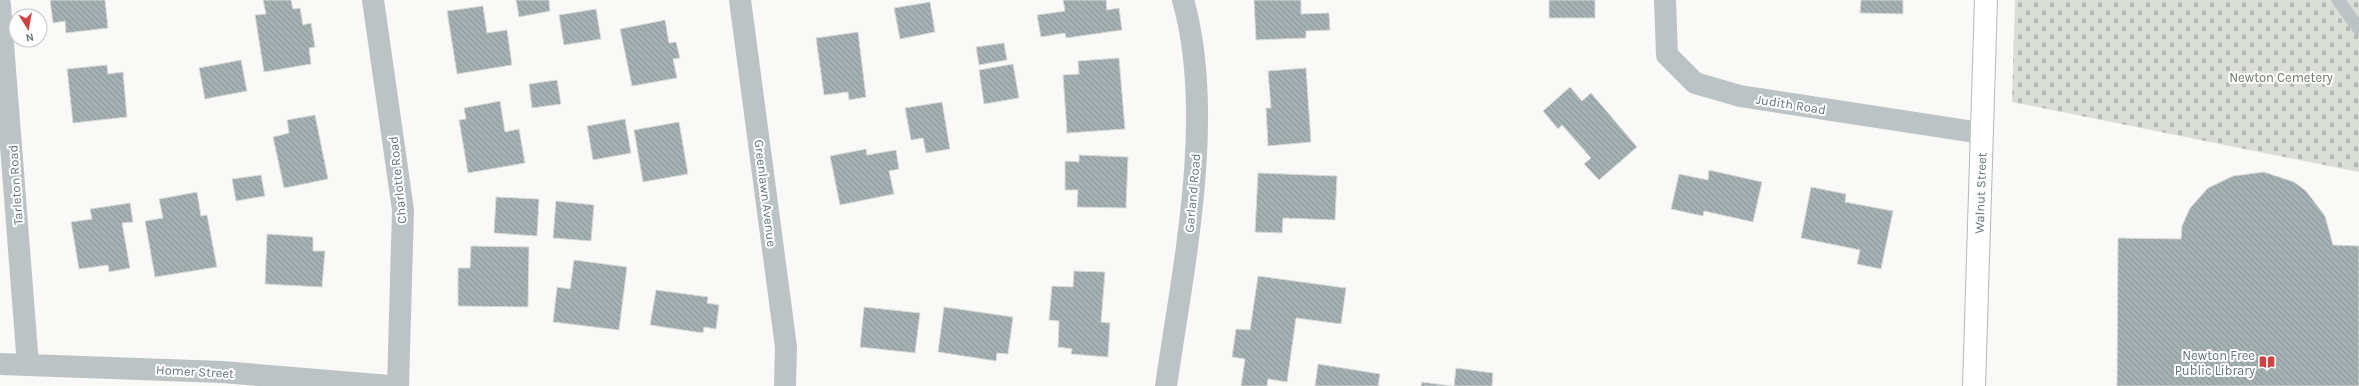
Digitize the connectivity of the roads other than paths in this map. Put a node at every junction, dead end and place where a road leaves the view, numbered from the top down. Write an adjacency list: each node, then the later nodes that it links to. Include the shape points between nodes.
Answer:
1 (373, 0): 13 (street, Charlotte Road, via 403,210)
2 (740, 0): 14 (street, Greenlawn Avenue, via 786,347)
3 (1183, 0): 15 (street, Garland Road, via 1196,73 1196,158)
4 (1665, 0): 9 (street, Judith Road, via 1667,55 1695,83 1740,96)
5 (1986, 0): 9 (main road, Walnut Street)
6 (2338, 0): 8 (lane)
7 (0, 5): 11 (street, Tarleton Road)
8 (2359, 29)
9 (1981, 133): 16 (main road, Walnut Street)
10 (0, 364): 11 (street, Homer Street)
11 (28, 365): 12 (street, Homer Street, via 222,372)
12 (390, 386)
13 (398, 386)
14 (785, 386)
15 (1166, 386)
16 (1974, 386)

